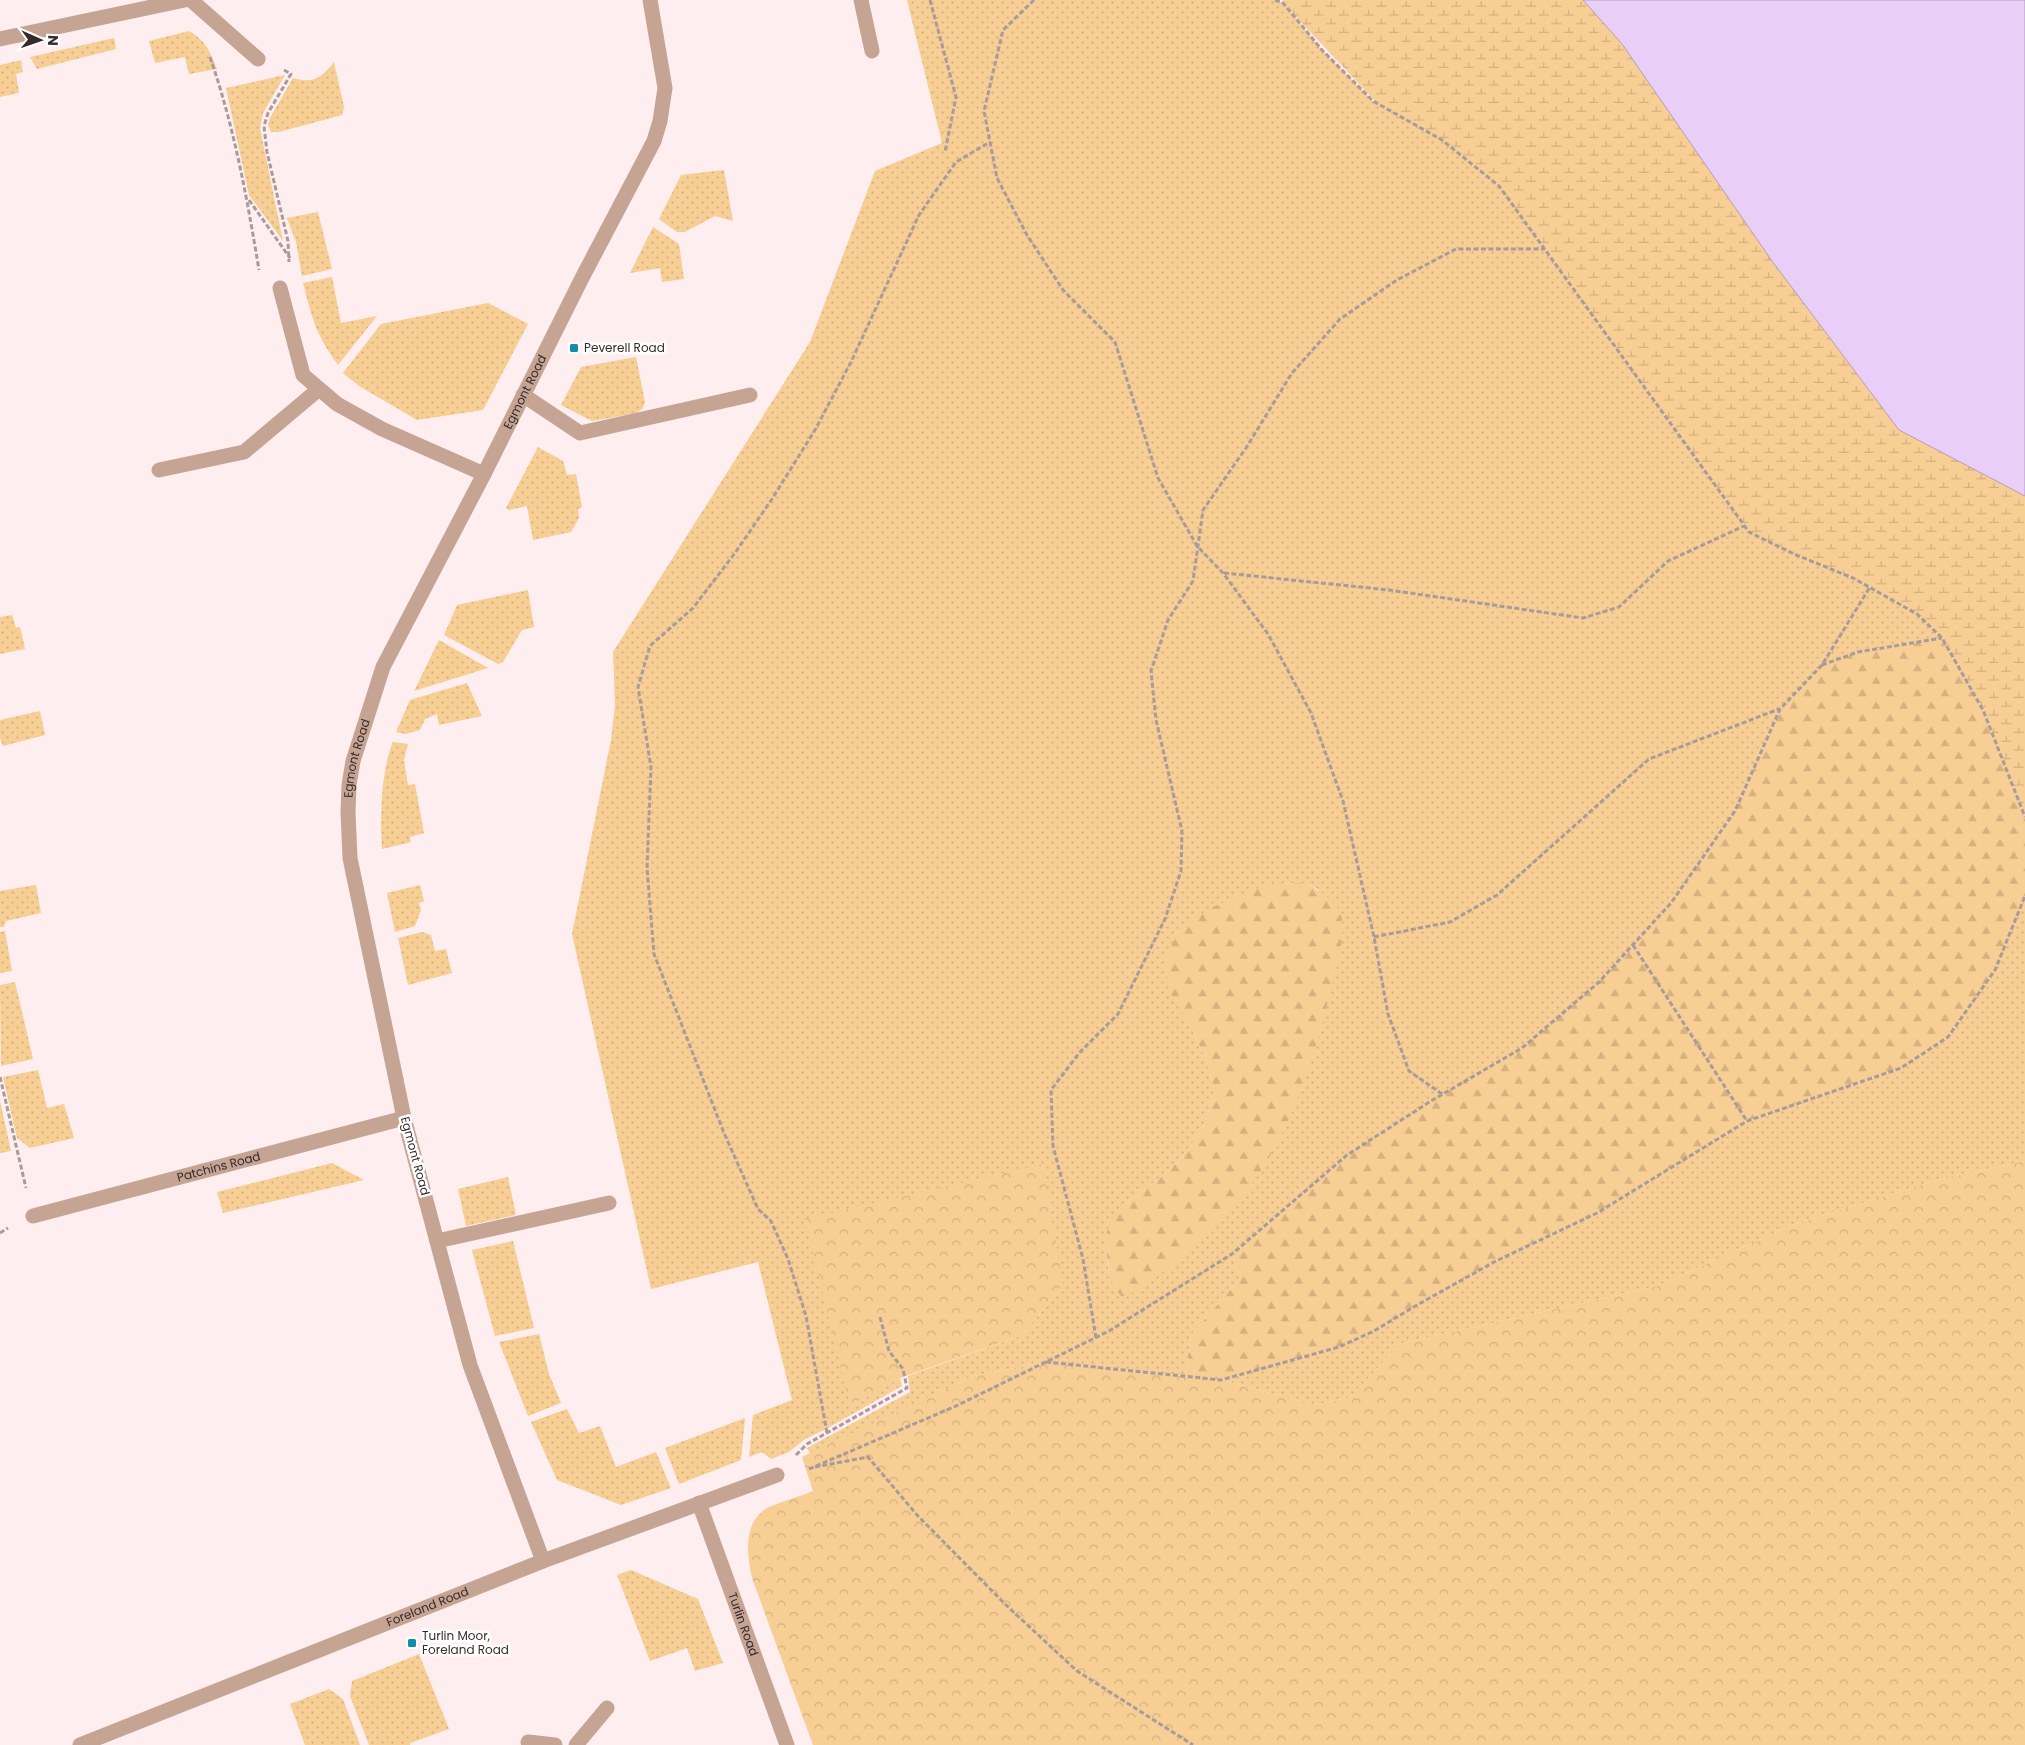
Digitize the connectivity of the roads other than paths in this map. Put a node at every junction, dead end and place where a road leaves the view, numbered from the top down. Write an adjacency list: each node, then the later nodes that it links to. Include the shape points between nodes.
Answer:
1 (185, 0): 5 (street)
2 (191, 0): 7 (street)
3 (650, 0): 10 (street, Egmont Road, via 666,88 654,142)
4 (861, 0): 6 (street)
5 (0, 38)
6 (872, 51)
7 (258, 59)
8 (280, 288): 9 (street, via 303,375)
9 (319, 389): 12 (street, via 244,452); 13 (street, via 337,404 382,428)
10 (523, 395): 11 (street, via 580,433); 13 (street, Egmont Road)
11 (750, 395)
12 (159, 470)
13 (484, 474): 14 (street, Egmont Road, via 384,667 353,761 349,786 350,858)
14 (404, 1118): 16 (street, Patchins Road); 17 (street, Egmont Road)
15 (609, 1203): 17 (street)
16 (33, 1216)
17 (437, 1241): 20 (street, Egmont Road, via 470,1364)
18 (777, 1474): 19 (street, Foreland Road)
19 (699, 1503): 20 (street, Foreland Road); 26 (street, Turlin Road)
20 (543, 1562): 23 (street, Foreland Road)
21 (607, 1708): 25 (street)
22 (528, 1742): 24 (street)
23 (80, 1745)
24 (555, 1745)
25 (576, 1745)
26 (787, 1745)

